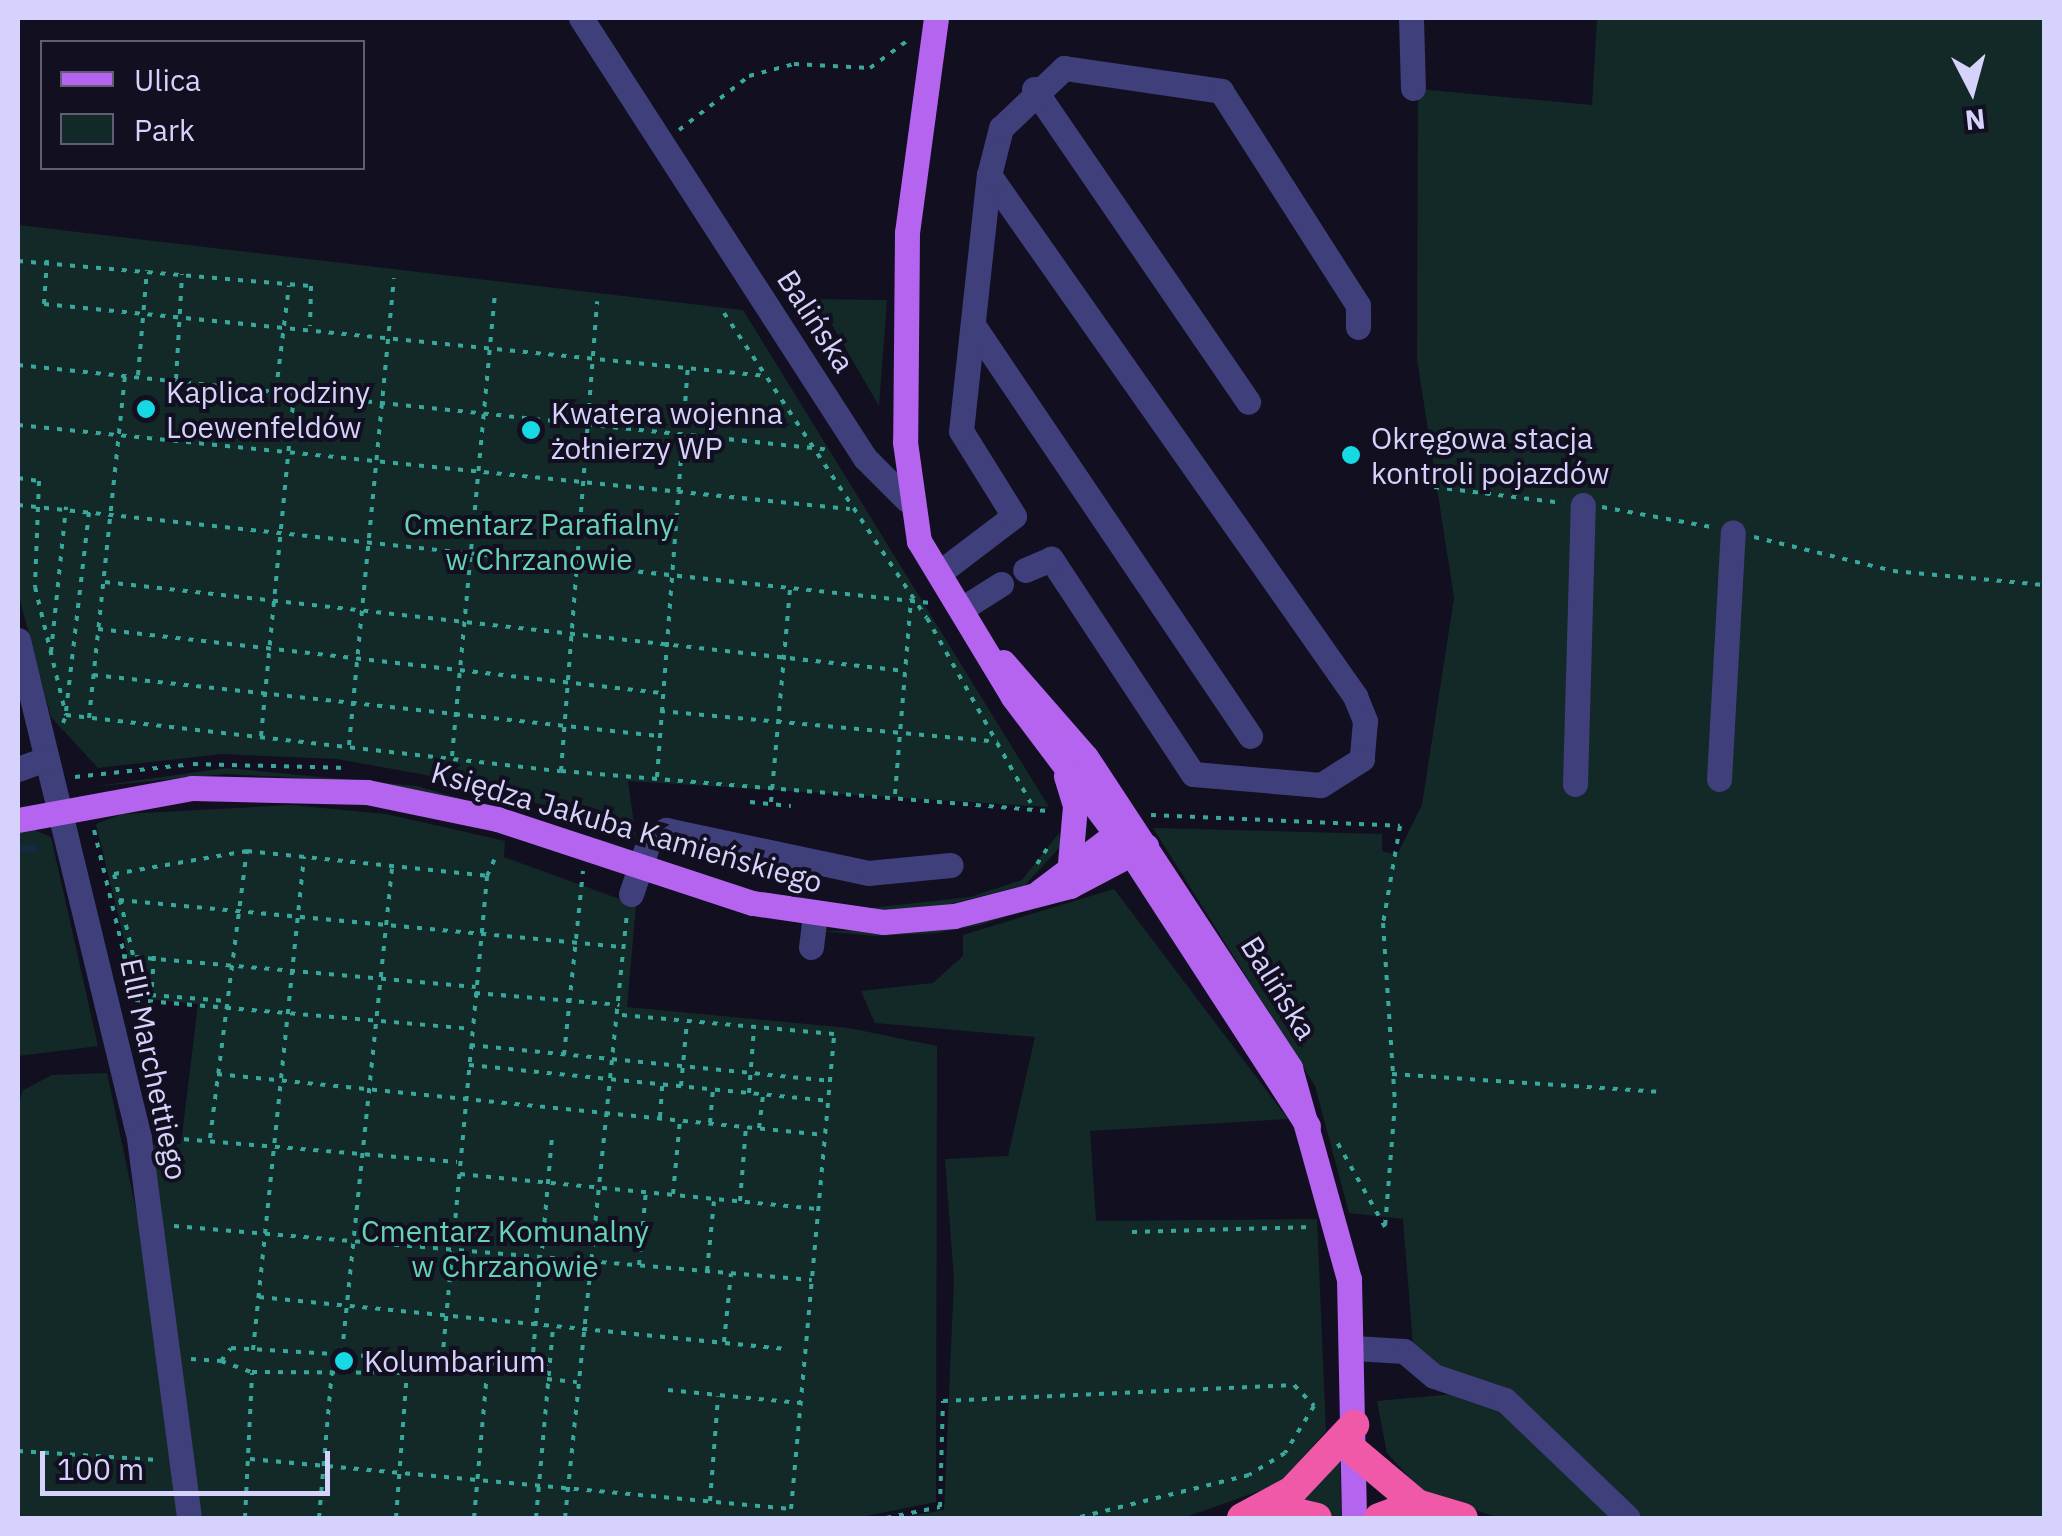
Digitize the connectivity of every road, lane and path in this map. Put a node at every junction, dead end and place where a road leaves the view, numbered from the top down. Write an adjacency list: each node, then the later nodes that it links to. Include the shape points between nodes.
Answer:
1 (581, 18): 6 (street, Balińska)
2 (1411, 18): 4 (street)
3 (928, 26): 6 (path, via 870,68 794,64 749,76 721,89); 40 (main road, via 912,164)
4 (1413, 88)
5 (1034, 89): 7 (street, via 1002,128); 20 (street, via 1064,68 1221,91 1358,305); 35 (street)
6 (664, 147): 43 (street, Balińska)
7 (989, 175): 22 (street); 63 (street, via 1355,696 1365,721 1362,759 1322,784 1193,774 1051,559)
8 (48, 260): 9 (path); 10 (path); 16 (path, via 44,304)
9 (18, 261)
10 (148, 270): 11 (path); 16 (path)
11 (182, 274): 13 (path); 18 (path)
12 (394, 278): 23 (path)
13 (289, 284): 19 (path); 21 (path, via 311,286)
14 (495, 293): 24 (path)
15 (597, 301): 25 (path)
16 (143, 313): 18 (path); 29 (path)
17 (724, 313): 30 (path)
18 (180, 316): 19 (path); 31 (path)
19 (284, 325): 21 (path); 32 (path)
20 (1358, 326)
21 (310, 327): 23 (path)
22 (974, 328): 68 (street, via 961,431 1014,516); 99 (street)
23 (389, 334): 24 (path); 34 (path)
24 (491, 346): 25 (path); 36 (path)
25 (593, 358): 27 (path); 37 (path)
26 (18, 365): 28 (path)
27 (688, 367): 30 (path); 39 (path)
28 (125, 374): 29 (path); 41 (path)
29 (138, 376): 31 (path)
30 (766, 376): 42 (path)
31 (176, 380): 32 (path)
32 (276, 390): 33 (path)
33 (294, 392): 34 (path); 44 (path)
34 (383, 400): 36 (path); 45 (path)
35 (1248, 402)
36 (485, 412): 37 (path); 46 (path)
37 (589, 421): 39 (path); 48 (path)
38 (18, 425): 41 (path)
39 (684, 430): 42 (path); 49 (path)
40 (905, 432): 43 (street, via 888,452); 50 (main road)
41 (120, 435): 44 (path); 57 (path)
42 (804, 444): 43 (path); 56 (path)
43 (849, 446): 50 (street, Balińska)
44 (288, 453): 45 (path); 58 (path)
45 (377, 463): 46 (path); 60 (path)
46 (479, 474): 48 (path); 61 (path)
47 (18, 478): 52 (path, via 39,482)
48 (584, 483): 49 (path); 62 (path)
49 (680, 493): 56 (path); 64 (path)
50 (908, 500): 68 (main road, Balińska)
51 (18, 505): 52 (path)
52 (38, 505): 54 (path); 79 (path, via 35,587)
53 (1582, 505): 109 (street)
54 (66, 507): 55 (path); 79 (path)
55 (90, 509): 57 (path); 91 (path)
56 (850, 509): 69 (path)
57 (114, 514): 58 (path); 65 (path)
58 (280, 531): 60 (path); 70 (path)
59 (1733, 532): 108 (street)
60 (372, 541): 61 (path); 72 (path)
61 (473, 554): 62 (path); 73 (path)
62 (576, 562): 64 (path); 75 (path)
63 (1025, 570)
64 (672, 576): 67 (path); 77 (path)
65 (106, 582): 70 (path); 74 (path)
66 (1000, 584): 71 (street)
67 (790, 586): 69 (path); 81 (path)
68 (939, 586): 69 (path); 71 (main road, Balińska)
69 (911, 599): 83 (path); 100 (path)
70 (273, 602): 72 (path); 78 (path)
71 (964, 608): 80 (main road, Balińska)
72 (364, 613): 73 (path); 82 (path)
73 (466, 625): 75 (path); 84 (path)
74 (98, 629): 78 (path); 85 (path)
75 (572, 636): 77 (path); 86 (path)
76 (18, 640): 102 (street, Elli Marchettiego)
77 (668, 647): 81 (path); 87 (path)
78 (268, 651): 82 (path); 88 (path)
79 (50, 655): 91 (path)
80 (996, 656): 104 (main road, Balińska, via 1012,697); 120 (main road, Balińska)
81 (784, 658): 83 (path); 94 (path)
82 (359, 661): 84 (path); 89 (path)
83 (905, 671): 96 (path)
84 (462, 673): 86 (path); 92 (path)
85 (93, 675): 88 (path); 93 (path)
86 (569, 683): 87 (path); 95 (path)
87 (661, 693): 90 (path)
88 (265, 697): 89 (path); 97 (path)
89 (354, 706): 92 (path); 101 (path)
90 (660, 711): 94 (path); 98 (path)
91 (66, 715): 93 (path); 102 (path)
92 (456, 716): 95 (path); 103 (path)
93 (89, 719): 97 (path)
94 (777, 720): 96 (path); 110 (path)
95 (565, 726): 98 (path); 106 (path)
96 (900, 734): 100 (path); 111 (path)
97 (261, 736): 101 (path)
98 (660, 736): 107 (path)
99 (1250, 736)
100 (998, 742): 114 (path)
101 (349, 745): 103 (path)
102 (50, 749): 105 (street); 116 (street, Elli Marchettiego)
103 (452, 756): 106 (path)
104 (1058, 758): 120 (main road, Balińska); 125 (main road, via 1075,806)
105 (18, 769)
106 (562, 771): 107 (path)
107 (656, 777): 110 (path)
108 (1720, 779)
109 (1575, 784)
110 (772, 786): 111 (path); 113 (path)
111 (895, 794): 114 (path)
112 (750, 802): 113 (path)
113 (771, 802): 115 (path)
114 (1032, 803): 118 (path)
115 (791, 806)
116 (59, 809): 119 (main road, Księdza Jakuba Kamieńskiego); 129 (main road, Księdza Jakuba Kamieńskiego, via 221,786 341,790 480,814); 144 (street, Elli Marchettiego)
117 (1167, 813): 166 (path, via 1400,826 1382,924)
118 (1053, 818)
119 (18, 820)
120 (1114, 833): 121 (main road, Balińska); 125 (main road)
121 (1139, 850): 131 (main road, Księdza Jakuba Kamieńskiego, via 1096,877); 182 (main road, Balińska)
122 (247, 851): 124 (path); 133 (path, via 114,874); 134 (path)
123 (497, 854): 130 (path)
124 (304, 857): 126 (path); 135 (path)
125 (1070, 863): 131 (main road)
126 (392, 865): 130 (path); 137 (path)
127 (585, 865): 139 (path)
128 (951, 865): 129 (street, via 868,873 666,830 650,838)
129 (640, 867): 132 (street); 136 (main road, Księdza Jakuba Kamieńskiego)
130 (487, 876): 138 (path)
131 (1040, 892): 136 (main road, Księdza Jakuba Kamieńskiego, via 922,920)
132 (631, 894): 140 (path)
133 (119, 900): 134 (path); 142 (path)
134 (238, 912): 135 (path); 145 (path)
135 (298, 916): 137 (path); 146 (path)
136 (815, 916): 141 (street)
137 (386, 924): 138 (path); 147 (path)
138 (481, 933): 139 (path); 148 (path)
139 (574, 943): 140 (path); 150 (path)
140 (623, 947): 152 (path)
141 (811, 947)
142 (133, 954): 143 (path); 144 (path)
143 (154, 956): 145 (path); 151 (path, via 151,995)
144 (97, 960): 187 (street, Elli Marchettiego)
145 (232, 963): 146 (path); 151 (path)
146 (292, 969): 147 (path); 153 (path)
147 (380, 977): 148 (path); 155 (path)
148 (476, 990): 150 (path); 158 (path)
149 (135, 1000): 151 (path)
150 (568, 1001): 152 (path); 160 (path)
151 (227, 1003): 153 (path); 165 (path)
152 (620, 1006): 154 (path)
153 (288, 1010): 155 (path); 167 (path)
154 (620, 1015): 156 (path); 161 (path)
155 (376, 1018): 158 (path); 172 (path)
156 (686, 1020): 157 (path); 163 (path)
157 (754, 1027): 164 (path); 169 (path, via 834,1034)
158 (472, 1028): 159 (path)
159 (470, 1045): 160 (path); 162 (path)
160 (564, 1054): 161 (path)
161 (615, 1059): 163 (path); 168 (path)
162 (468, 1065): 168 (path); 177 (path)
163 (683, 1066): 164 (path); 171 (path)
164 (750, 1073): 169 (path); 175 (path)
165 (217, 1074): 167 (path); 188 (path)
166 (1392, 1074): 174 (path); 182 (path, via 1394,1189 1386,1228)
167 (281, 1080): 172 (path); 190 (path)
168 (614, 1080): 170 (path); 179 (path)
169 (830, 1081): 178 (path)
170 (662, 1084): 171 (path); 180 (path)
171 (681, 1086): 173 (path)
172 (369, 1089): 177 (path); 191 (path)
173 (712, 1090): 175 (path); 183 (path)
174 (1661, 1092)
175 (749, 1093): 176 (path)
176 (762, 1094): 178 (path); 185 (path)
177 (466, 1097): 179 (path); 192 (path)
178 (828, 1101): 186 (path)
179 (610, 1112): 180 (path); 195 (path)
180 (660, 1118): 181 (path)
181 (680, 1120): 183 (path); 197 (path)
182 (1316, 1122): 220 (main road, Balińska, via 1341,1234)
183 (710, 1123): 184 (path)
184 (746, 1127): 185 (path); 199 (path)
185 (759, 1128): 186 (path)
186 (825, 1135): 200 (path)
187 (139, 1138): 188 (path); 202 (street, Elli Marchettiego)
188 (210, 1138): 190 (path)
189 (552, 1138): 194 (path)
190 (274, 1146): 191 (path); 203 (path)
191 (362, 1154): 192 (path); 205 (path)
192 (460, 1162): 193 (path)
193 (459, 1174): 194 (path); 206 (path)
194 (548, 1181): 195 (path); 207 (path)
195 (603, 1187): 196 (path); 208 (path)
196 (646, 1191): 197 (path); 209 (path)
197 (673, 1194): 198 (path)
198 (714, 1198): 199 (path); 210 (path)
199 (740, 1201): 200 (path)
200 (818, 1209): 212 (path)
201 (1322, 1226): 204 (path)
202 (154, 1228): 203 (path); 225 (street, Elli Marchettiego)
203 (266, 1229): 205 (path); 213 (path)
204 (1132, 1232)
205 (354, 1237): 206 (path); 214 (path)
206 (452, 1247): 207 (path); 215 (path)
207 (542, 1254): 208 (path); 216 (path)
208 (598, 1261): 209 (path); 218 (path)
209 (639, 1264): 210 (path)
210 (707, 1271): 211 (path)
211 (731, 1273): 212 (path); 219 (path)
212 (812, 1280): 237 (path)
213 (259, 1297): 214 (path); 222 (path)
214 (346, 1306): 215 (path); 223 (path)
215 (446, 1316): 216 (path); 224 (path)
216 (536, 1324): 217 (path); 228 (path)
217 (553, 1326): 218 (path); 230 (path)
218 (589, 1329): 219 (path); 234 (path, via 585,1382)
219 (724, 1342): 221 (path)
220 (1354, 1348): 238 (main road, Balińska); 264 (street, via 1404,1351 1434,1376 1490,1392)
221 (786, 1349)
222 (254, 1350): 223 (path); 227 (path, via 231,1348)
223 (342, 1352): 224 (path)
224 (442, 1356): 226 (path); 231 (path, via 441,1373)
225 (172, 1357): 227 (path); 240 (street, Elli Marchettiego)
226 (488, 1360): 228 (path); 244 (path)
227 (222, 1361): 232 (path)
228 (532, 1365): 230 (path)
229 (332, 1367): 231 (path); 232 (path); 242 (path)
230 (549, 1367): 233 (path)
231 (407, 1370): 243 (path)
232 (252, 1372): 241 (path)
233 (547, 1379): 234 (path); 245 (path)
234 (578, 1382): 246 (path)
235 (668, 1390): 236 (path)
236 (718, 1395): 237 (path); 247 (path)
237 (800, 1403): 247 (path, via 791,1509)
238 (1354, 1438): 248 (highway); 249 (highway); 261 (main road, Balińska)
239 (18, 1451): 240 (path)
240 (183, 1459): 250 (street, Elli Marchettiego)
241 (250, 1459): 242 (path); 251 (path)
242 (324, 1466): 243 (path); 252 (path)
243 (400, 1473): 244 (path); 253 (path)
244 (478, 1480): 245 (path); 254 (path)
245 (539, 1485): 246 (path); 255 (path)
246 (568, 1488): 247 (path); 256 (path)
247 (710, 1501)
248 (1417, 1504): 262 (highway); 263 (highway)
249 (1272, 1507): 259 (highway); 260 (highway)
250 (189, 1518)
251 (245, 1518)
252 (319, 1518)
253 (396, 1518)
254 (474, 1518)
255 (536, 1518)
256 (565, 1518)
257 (886, 1518): 258 (path, via 940,1506 943,1401 1294,1384 1314,1406 1285,1453 1249,1475)
258 (1076, 1518)
259 (1242, 1518)
260 (1317, 1518)
261 (1354, 1518)
262 (1378, 1518)
263 (1463, 1518)
264 (1628, 1518)

